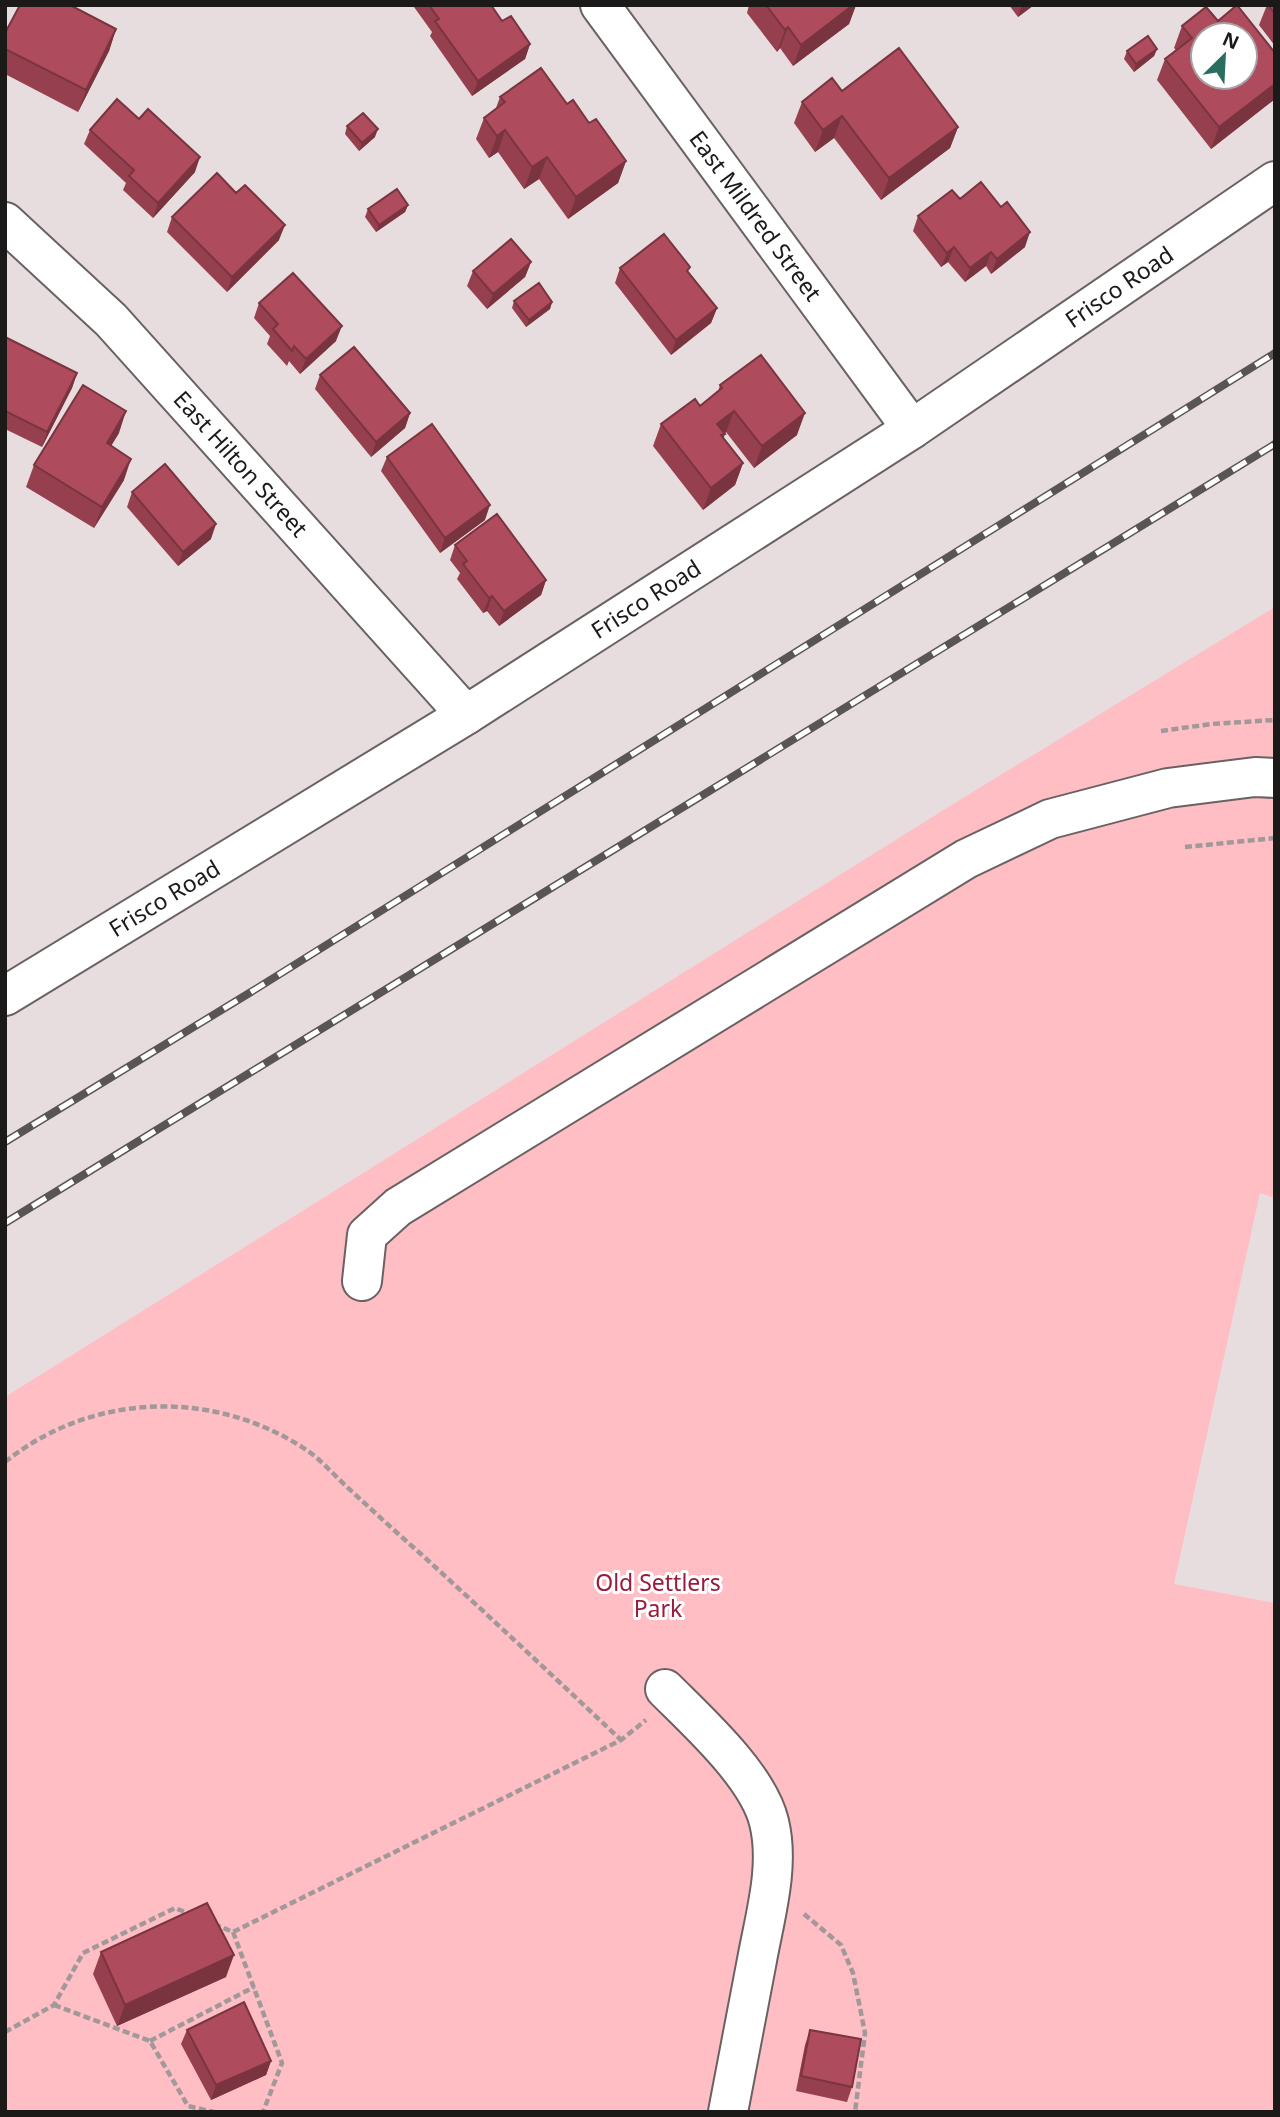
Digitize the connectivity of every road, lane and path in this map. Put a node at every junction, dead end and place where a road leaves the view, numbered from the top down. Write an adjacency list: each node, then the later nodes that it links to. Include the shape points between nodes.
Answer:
1 (600, 5): 4 (street, East Mildred Street)
2 (1275, 181): 4 (street, Frisco Road)
3 (5, 222): 5 (street, East Hilton Street, via 111,320)
4 (912, 429): 5 (street, Frisco Road)
5 (466, 715): 11 (street, Frisco Road)
6 (1275, 720): 7 (path)
7 (1161, 731)
8 (1275, 778): 12 (street, via 1168,788 1049,819 966,859 398,1207 368,1236)
9 (1275, 838): 10 (path)
10 (1185, 848)
11 (5, 996)
12 (362, 1281)
13 (5, 1462): 15 (path, via 58,1428 99,1413 145,1406 195,1408 249,1421 309,1452)
14 (657, 1704): 15 (path); 16 (street, via 720,1744 752,1786 769,1821)
15 (621, 1740): 19 (path)
16 (769, 1897): 26 (street); 27 (path, via 810,1917 841,1945 853,1973 864,2033)
17 (198, 1918): 21 (path, via 175,1908 83,1953)
18 (210, 1922): 19 (path)
19 (233, 1932): 20 (path)
20 (254, 1987): 23 (path); 25 (path, via 282,2063)
21 (54, 2005): 22 (path); 23 (path)
22 (5, 2032)
23 (150, 2040): 24 (path, via 188,2106)
24 (214, 2112)
25 (263, 2112)
26 (728, 2112)
27 (855, 2112)

